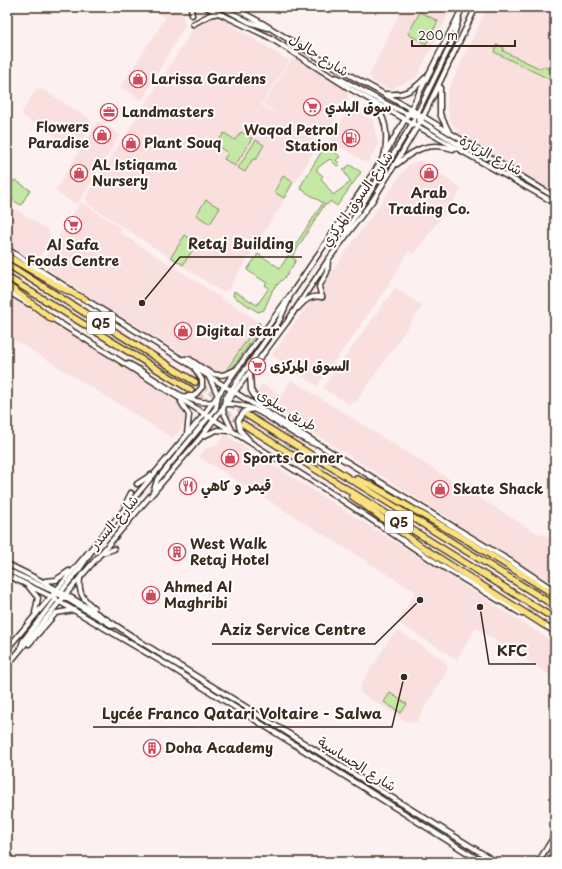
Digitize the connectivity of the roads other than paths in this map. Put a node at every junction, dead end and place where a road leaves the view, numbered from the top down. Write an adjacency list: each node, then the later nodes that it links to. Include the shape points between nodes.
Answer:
1 (191, 7): 9 (main road)
2 (206, 7): 8 (main road, شارع حالول)
3 (221, 7): 11 (main road, via 249,22)
4 (232, 7): 11 (main road, شارع حالول)
5 (463, 7): 7 (main road, شارع السوق المركزي)
6 (476, 7): 14 (main road, شارع السوق المركزي)
7 (460, 12): 13 (main road, شارع السوق المركزي); 19 (main road, via 451,44)
8 (219, 13): 10 (main road); 12 (main road, شارع حالول, via 273,40)
9 (192, 15)
10 (193, 24)
11 (274, 30): 15 (main road, شارع حالول)
12 (326, 73): 16 (main road, شارع حالول); 18 (main road, via 352,83)
13 (429, 73): 15 (main road, via 407,93); 17 (main road, شارع السوق المركزي)
14 (440, 83): 19 (main road, شارع السوق المركزي); 23 (main road, via 440,114)
15 (385, 94): 17 (main road, شارع حالول)
16 (370, 99): 20 (main road, شارع حالول); 24 (main road, via 386,124)
17 (411, 109): 18 (main road, شارع السوق المركزي); 19 (main road)
18 (408, 115): 19 (main road); 20 (main road, شارع السوق المركزي)
19 (418, 117): 20 (main road); 21 (main road); 22 (main road, شارع السوق المركزي); 23 (main road, شارع الزبارة); 26 (main road, via 472,152)
20 (406, 119): 21 (main road, شارع حالول); 24 (main road, شارع السوق المركزي)
21 (412, 124): 22 (main road, شارع حالول); 30 (main road)
22 (418, 126): 25 (main road, شارع الزبارة); 27 (main road, شارع السوق المركزي)
23 (450, 134): 26 (main road, شارع الزبارة)
24 (385, 153): 38 (main road, شارع السوق المركزي)
25 (464, 153): 27 (main road, via 443,146 428,146 415,150); 29 (main road, شارع الزبارة)
26 (496, 162): 28 (main road, شارع الزبارة)
27 (394, 166): 30 (main road, شارع السوق المركزي, via 369,206)
28 (555, 197)
29 (555, 203)
30 (336, 247): 33 (main road, شارع السوق المركزي)
31 (7, 249): 39 (main road, طريق سلوى)
32 (7, 256): 39 (highway)
33 (328, 260): 41 (main road, شارع السوق المركزي); 41 (main road, via 327,272 319,287 322,297 309,298)
34 (7, 264): 48 (highway, Q5)
35 (7, 276): 50 (highway, Q5)
36 (7, 285): 40 (highway)
37 (7, 291): 40 (main road)
38 (292, 293): 45 (main road, شارع السوق المركزي); 51 (main road, via 279,321)
39 (85, 299): 43 (main road, طريق سلوى)
40 (52, 319): 42 (main road)
41 (287, 322): 46 (main road, شارع السوق المركزي)
42 (114, 356): 52 (main road); 54 (main road)
43 (182, 359): 44 (main road, طريق سلوى); 45 (main road, via 189,359 218,376)
44 (192, 364): 47 (main road, طريق سلوى); 52 (main road, via 201,377 202,387 194,396)
45 (237, 369): 49 (main road, شارع السوق المركزي)
46 (251, 372): 51 (main road, شارع السوق المركزي); 57 (main road, via 251,390)
47 (206, 374): 49 (main road, طريق سلوى); 53 (main road)
48 (195, 382)
49 (226, 386): 51 (main road, طريق سلوى); 53 (main road)
50 (191, 390)
51 (233, 390): 56 (main road, شارع السدر); 57 (main road, طريق سلوى)
52 (181, 395): 55 (main road, via 197,402)
53 (218, 395): 55 (main road)
54 (176, 396): 59 (main road); 64 (main road, via 189,413 190,423)
55 (216, 403): 56 (main road); 59 (main road, شارع السدر); 61 (main road)
56 (224, 404): 58 (main road, via 245,405); 61 (main road, شارع السدر); 63 (main road, via 226,420)
57 (262, 408): 67 (main road, طريق سلوى)
58 (256, 410): 66 (main road, via 245,411 238,420 240,430); 67 (main road)
59 (205, 414): 61 (main road); 64 (main road, شارع السدر)
60 (247, 415): 69 (highway, طريق سلوى / Q5)
61 (212, 419): 63 (main road); 65 (main road, شارع السدر); 73 (main road, via 157,480)
62 (243, 424): 70 (highway, Q5)
63 (234, 432): 65 (main road, via 217,430); 66 (main road)
64 (186, 437): 68 (main road, شارع السدر)
65 (201, 437): 73 (main road, شارع السدر)
66 (252, 444): 98 (main road, via 482,591)
67 (320, 446): 87 (main road, طريق سلوى)
68 (156, 471): 71 (main road); 74 (main road, شارع السدر)
69 (341, 473): 89 (highway, via 371,485); 93 (highway, طريق سلوى / Q5)
70 (335, 481): 97 (highway, Q5); 98 (highway, via 360,503 419,545)
71 (137, 484)
72 (131, 492): 74 (main road)
73 (153, 493): 77 (main road, شارع السدر)
74 (124, 509): 75 (main road, شارع السدر)
75 (100, 537): 80 (main road, شارع السدر); 88 (main road, via 90,555)
76 (114, 549): 77 (main road)
77 (102, 553): 84 (main road, شارع السدر)
78 (7, 564): 82 (main road)
79 (16, 564): 82 (main road)
80 (76, 566): 85 (main road, via 59,578); 88 (main road, شارع السدر)
81 (7, 570): 88 (main road)
82 (20, 570): 85 (main road)
83 (7, 575): 86 (main road, شارع الجساسية)
84 (80, 579): 88 (main road, شارع السدر); 96 (main road, via 81,596)
85 (42, 581): 88 (main road)
86 (28, 585): 90 (main road, شارع الجساسية); 95 (main road, via 38,598)
87 (555, 591)
88 (60, 593): 90 (main road, شارع السدر); 91 (main road); 92 (main road, شارع السدر); 96 (main road, شارع الجساسية); 101 (main road)
89 (555, 595)
90 (51, 596): 91 (main road, شارع الجساسية); 95 (main road, شارع السدر)
91 (55, 599): 92 (main road, شارع الجساسية); 105 (main road, via 23,641)
92 (60, 602): 94 (main road, شارع الجساسية); 105 (main road, شارع السدر)
93 (555, 606)
94 (74, 610): 102 (main road, شارع الجساسية); 105 (main road, via 56,613)
95 (34, 616): 104 (main road, شارع السدر)
96 (108, 619): 101 (main road, شارع الجساسية)
97 (555, 619)
98 (544, 625): 100 (main road)
99 (133, 632): 101 (main road)
100 (555, 632)
101 (126, 633): 108 (main road, شارع الجساسية)
102 (117, 636): 103 (main road); 110 (main road, شارع الجساسية)
103 (120, 643)
104 (7, 649)
105 (21, 650): 106 (main road, شارع السدر)
106 (7, 666)
107 (229, 692): 108 (main road)
108 (230, 698): 116 (main road, شارع الجساسية, via 302,740)
109 (216, 700): 110 (main road)
110 (224, 700): 111 (main road, شارع الجساسية)
111 (271, 730): 112 (main road); 114 (main road, شارع الجساسية)
112 (274, 736)
113 (293, 748): 114 (main road)
114 (300, 748): 119 (main road, شارع الجساسية)
115 (367, 778): 116 (main road)
116 (362, 780): 118 (main road, شارع الجساسية)
117 (391, 794): 118 (main road)
118 (393, 799): 127 (main road, شارع الجساسية)
119 (391, 805): 120 (main road); 126 (main road, شارع الجساسية)
120 (395, 811)
121 (555, 831): 123 (main road)
122 (555, 835): 123 (main road)
123 (552, 840): 128 (main road)
124 (555, 845): 129 (main road)
125 (555, 858): 130 (main road)
126 (482, 862)
127 (496, 862)
128 (538, 862)
129 (545, 862)
130 (552, 862)

